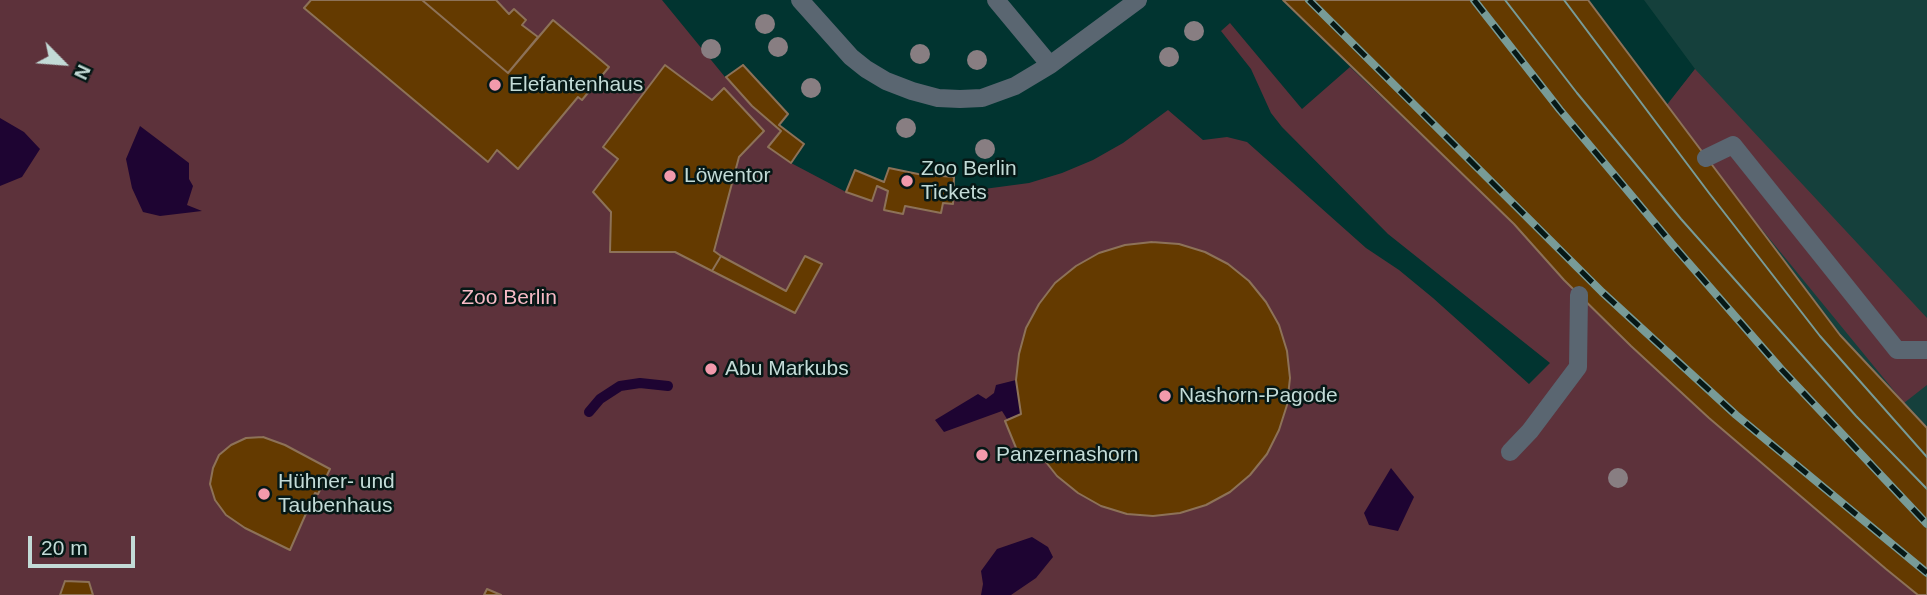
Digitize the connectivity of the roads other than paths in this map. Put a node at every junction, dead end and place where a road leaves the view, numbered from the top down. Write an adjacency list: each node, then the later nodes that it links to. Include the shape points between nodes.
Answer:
1 (800, 0): 4 (street, via 851,57 886,81 938,98 982,98)
2 (996, 0): 4 (street)
3 (1134, 1): 4 (street)
4 (1050, 65)
5 (1706, 158): 7 (street, via 1733,145 1897,350)
6 (1579, 295): 8 (street, via 1578,366)
7 (1927, 351)
8 (1510, 452)

